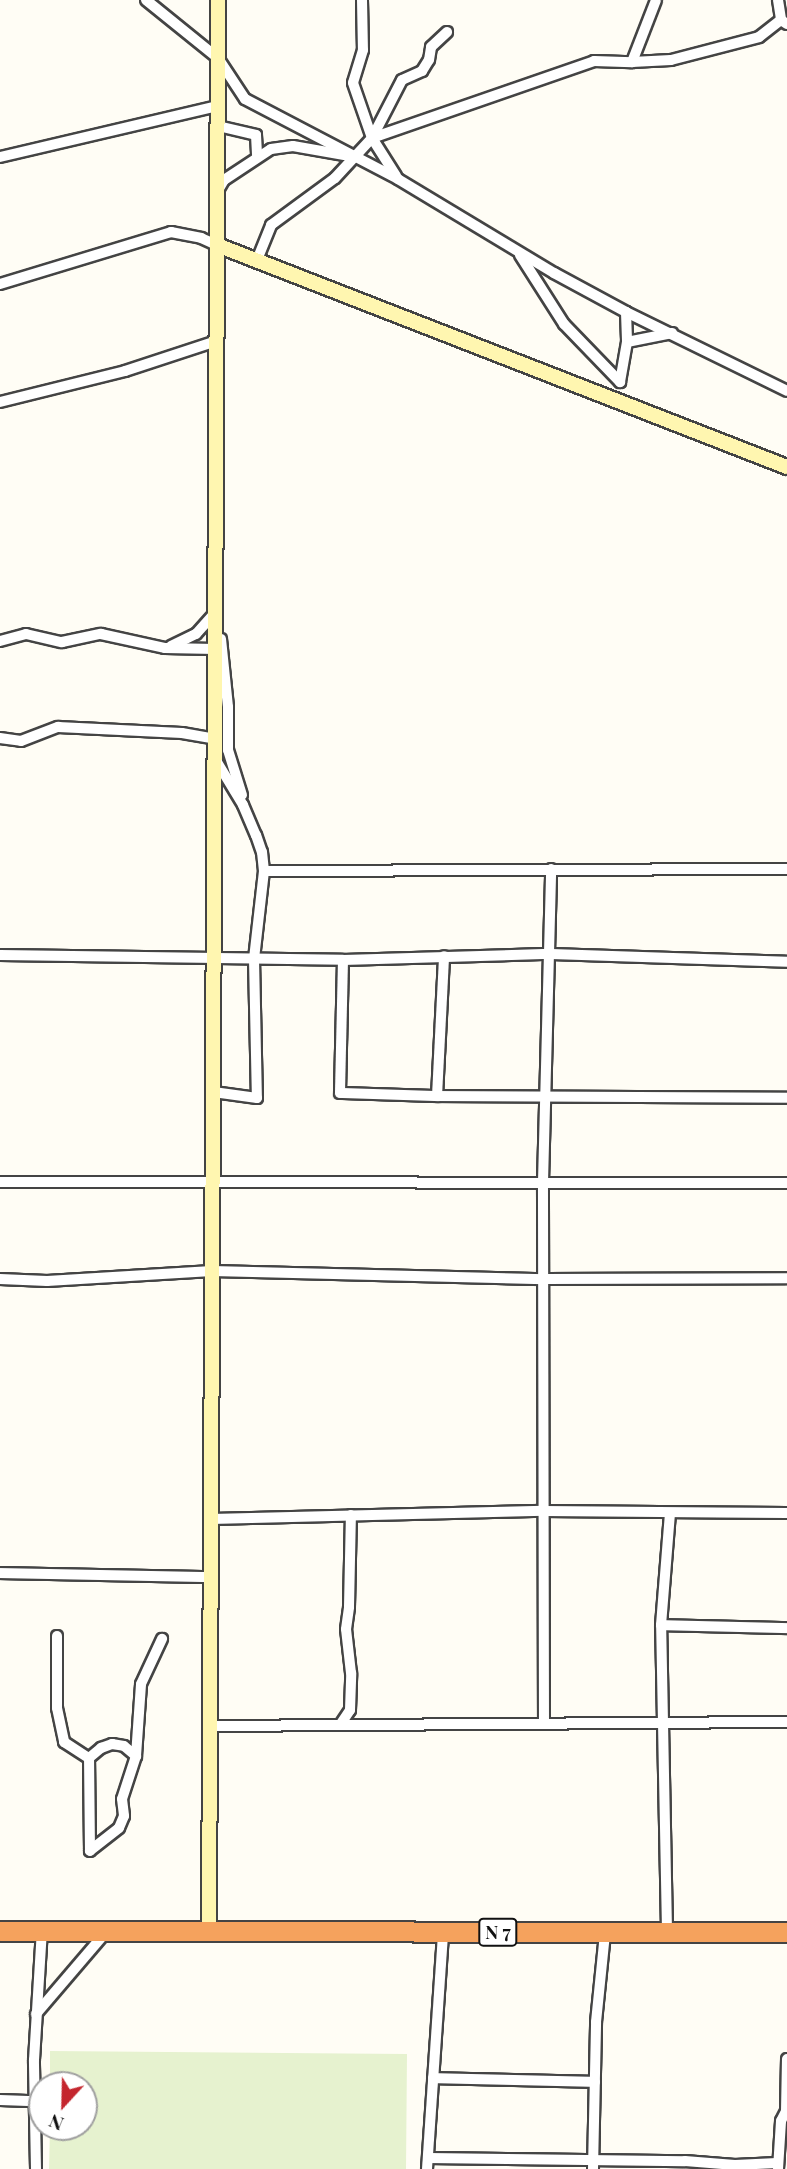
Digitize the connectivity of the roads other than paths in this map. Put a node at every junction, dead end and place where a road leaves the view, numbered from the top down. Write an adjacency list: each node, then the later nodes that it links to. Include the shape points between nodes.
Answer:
1 (146, 0): 8 (street)
2 (218, 0): 8 (street)
3 (362, 0): 12 (street, via 363,50 353,83)
4 (656, 0): 9 (street)
5 (778, 0): 6 (street)
6 (784, 22): 9 (street, via 759,37 671,60)
7 (447, 32): 12 (street, via 431,47 422,71 402,80)
8 (218, 58): 10 (street); 14 (street, via 245,99)
9 (632, 62): 12 (street, via 594,61)
10 (218, 106): 11 (street); 15 (street)
11 (218, 126): 13 (street, via 256,135); 17 (street)
12 (372, 138): 14 (street); 16 (street)
13 (257, 156): 14 (street, via 293,146); 17 (street, via 225,180)
14 (354, 157): 16 (street); 20 (street, via 335,178 271,225)
15 (0, 158)
16 (398, 179): 19 (street)
17 (217, 192): 18 (street)
18 (217, 245): 20 (street); 21 (street, via 171,232); 24 (street)
19 (518, 251): 22 (street); 26 (street, via 564,324)
20 (257, 260): 29 (street)
21 (0, 284)
22 (626, 312): 23 (street); 25 (street)
23 (672, 333): 25 (street); 27 (street)
24 (217, 341): 28 (street, via 125,371); 31 (street)
25 (627, 342): 26 (street)
26 (620, 382): 29 (street)
27 (787, 391)
28 (0, 402)
29 (621, 402): 30 (street)
30 (787, 467)
31 (215, 607): 33 (street, via 196,634); 34 (street); 37 (street, via 227,685 227,740)
32 (0, 641): 33 (street, via 26,634 72,641 101,634)
33 (165, 649): 34 (street)
34 (215, 649): 35 (street)
35 (215, 739): 36 (street, via 58,727 35,738); 37 (street, via 218,762); 44 (street)
36 (2, 741)
37 (243, 805): 40 (street, via 262,852)
38 (551, 869): 39 (street); 40 (street); 41 (street)
39 (787, 869)
40 (264, 871): 45 (street)
41 (551, 954): 43 (street); 47 (street); 50 (street)
42 (0, 955): 44 (street)
43 (444, 956): 46 (street); 49 (street)
44 (214, 958): 45 (street); 48 (street)
45 (254, 959): 46 (street); 48 (street, via 257,1098)
46 (343, 960): 49 (street, via 340,1093)
47 (787, 962)
48 (213, 1092): 52 (street)
49 (437, 1096): 50 (street)
50 (545, 1098): 51 (street); 54 (street)
51 (787, 1098)
52 (213, 1181): 53 (street); 54 (street); 56 (street)
53 (0, 1182)
54 (542, 1182): 55 (street); 59 (street)
55 (787, 1183)
56 (212, 1271): 58 (street, via 47,1281); 59 (street); 64 (street)
57 (787, 1278): 59 (street)
58 (0, 1279)
59 (545, 1279): 60 (street)
60 (544, 1511): 61 (street); 63 (street); 71 (street)
61 (670, 1513): 62 (street); 67 (street)
62 (787, 1513)
63 (351, 1515): 64 (street); 74 (street, via 346,1629 350,1710)
64 (211, 1519): 66 (street)
65 (0, 1573): 66 (street)
66 (211, 1577): 75 (street)
67 (661, 1625): 68 (street); 72 (street)
68 (787, 1628)
69 (57, 1636): 77 (street, via 57,1708 64,1742)
70 (162, 1639): 76 (street, via 141,1684)
71 (544, 1722): 72 (street); 74 (street)
72 (664, 1722): 73 (street); 81 (street)
73 (787, 1722)
74 (340, 1725): 75 (street)
75 (210, 1726): 82 (street)
76 (136, 1756): 77 (street, via 124,1746 112,1744); 77 (street, via 122,1799 124,1816 119,1828 90,1851)
77 (89, 1758)
78 (0, 1931): 79 (highway, N 7)
79 (42, 1931): 80 (highway, N 7); 86 (street)
80 (107, 1931): 82 (highway, N 7); 86 (street)
81 (667, 1931): 84 (highway, N 7); 85 (highway, N 7)
82 (209, 1932): 83 (highway, N 7)
83 (443, 1932): 85 (highway, N 7); 89 (street)
84 (787, 1932)
85 (605, 1933): 90 (street)
86 (36, 2014): 88 (street)
87 (787, 2059): 96 (street, via 786,2111)
88 (35, 2071)
89 (433, 2078): 90 (street); 94 (street)
90 (595, 2082): 95 (street)
91 (0, 2100): 92 (street)
92 (28, 2101)
93 (36, 2141): 97 (street)
94 (427, 2163): 95 (street)
95 (593, 2164): 96 (street)
96 (777, 2166)
97 (36, 2169)

